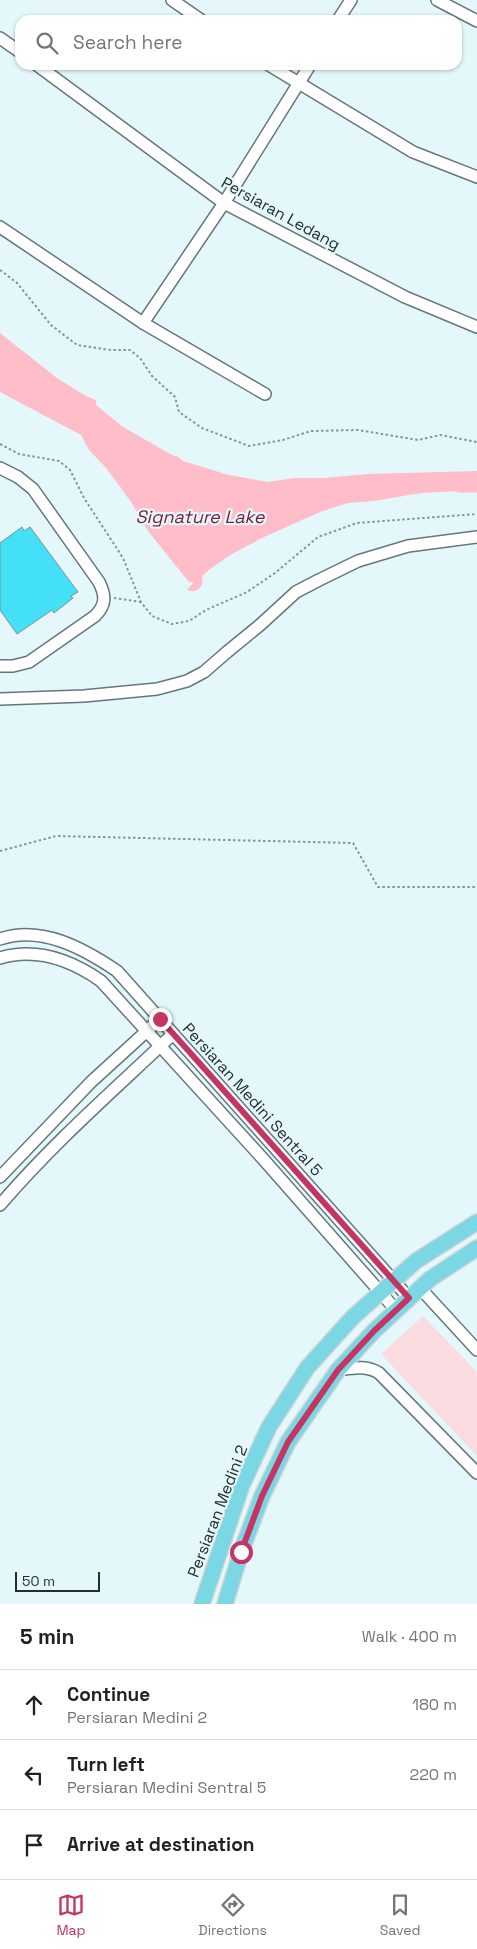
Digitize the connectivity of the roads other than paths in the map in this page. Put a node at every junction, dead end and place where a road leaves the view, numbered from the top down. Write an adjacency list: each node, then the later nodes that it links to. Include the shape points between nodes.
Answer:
1 (172, 0): 4 (street)
2 (351, 0): 5 (street)
3 (436, 0): 6 (street)
4 (194, 15)
5 (341, 15)
6 (477, 21)
7 (0, 38): 8 (street)
8 (15, 48)
9 (44, 70): 14 (street, Persiaran Ledang)
10 (277, 70): 12 (street)
11 (307, 70): 12 (street)
12 (298, 84): 13 (street, via 413,152); 14 (street)
13 (477, 178)
14 (224, 203): 16 (street); 17 (street, Persiaran Ledang, via 405,297)
15 (0, 227): 16 (street)
16 (143, 324): 18 (street)
17 (477, 327)
18 (265, 394)
19 (0, 468): 21 (street, via 33,489 99,582 104,597 102,609 95,616 29,662)
20 (477, 537): 22 (street, via 408,546 358,561 319,580 296,592 204,672 187,681 157,689 84,696)
21 (0, 666)
22 (0, 698)
23 (0, 939): 25 (street, Persiaran Medini Sentral 5, via 26,934 68,943 92,954 117,970)
24 (0, 958): 26 (street, Persiaran Medini Sentral 5, via 33,955 61,959 81,968 101,981)
25 (160, 1019): 26 (street); 27 (street, Persiaran Medini Sentral 5)
26 (146, 1031): 28 (street, Persiaran Medini Sentral 5); 29 (street, via 91,1082)
27 (173, 1034): 28 (street); 33 (street, Persiaran Medini Sentral 5)
28 (160, 1046): 30 (street, via 106,1095); 34 (street, Persiaran Medini Sentral 5)
29 (0, 1177)
30 (0, 1205)
31 (477, 1222): 33 (main road, Persiaran Medini 2, via 416,1261)
32 (477, 1248): 35 (main road)
33 (393, 1281): 34 (main road, Persiaran Medini 2); 35 (street, Persiaran Medini Sentral 5)
34 (380, 1293): 36 (street, Persiaran Medini Sentral 5); 40 (main road, Persiaran Medini 2, via 353,1317 307,1368 269,1427 242,1485)
35 (414, 1293): 36 (main road); 37 (street, Persiaran Medini Sentral 5, via 437,1309)
36 (396, 1310): 38 (main road)
37 (477, 1350)
38 (338, 1370): 39 (street, via 362,1367 379,1373); 41 (main road, via 288,1442 256,1512)
39 (477, 1473)
40 (202, 1604)
41 (225, 1604)

